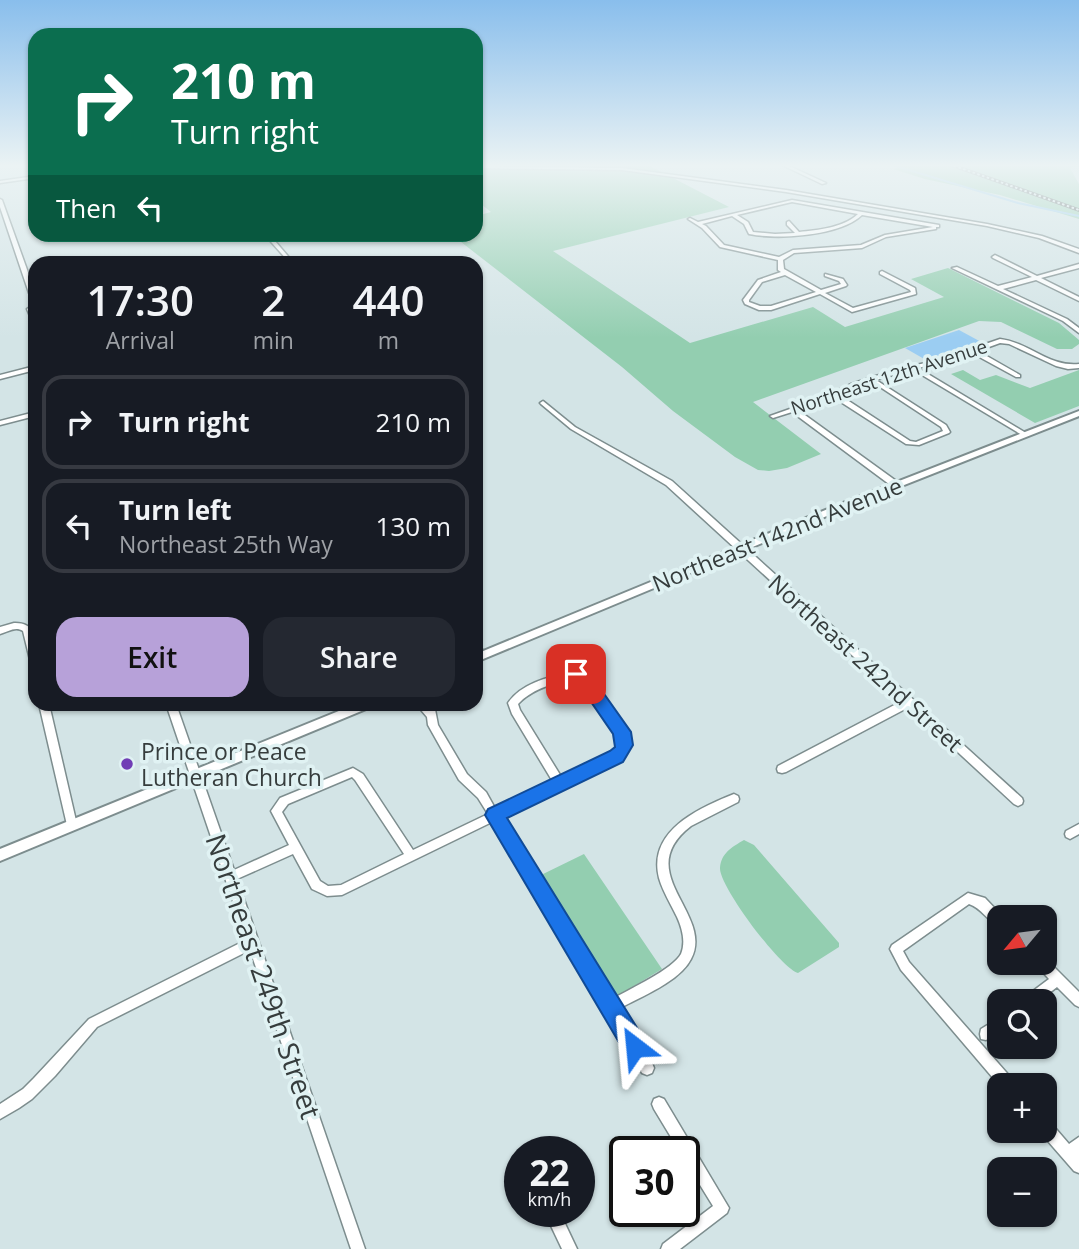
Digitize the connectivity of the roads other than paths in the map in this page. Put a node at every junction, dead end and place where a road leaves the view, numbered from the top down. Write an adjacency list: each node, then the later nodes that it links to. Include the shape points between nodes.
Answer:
1 (8, 222): 23 (street)
2 (701, 222): 9 (street)
3 (746, 222): 11 (street, via 748,230 764,236)
4 (789, 222): 11 (street)
5 (851, 222): 11 (street)
6 (915, 222): 10 (street)
7 (941, 222): 10 (street)
8 (969, 222): 13 (street, via 1017,231)
9 (698, 223): 16 (street, via 722,246)
10 (937, 226): 16 (street, via 862,246 793,253)
11 (797, 232)
12 (273, 242): 14 (street)
13 (1079, 251)
14 (286, 256)
15 (995, 257): 22 (street)
16 (780, 259): 19 (street, via 779,267)
17 (1079, 266): 22 (street)
18 (955, 268): 24 (street)
19 (785, 273): 25 (street); 25 (street, via 760,281 747,303 767,309)
20 (882, 273): 25 (street, via 914,293 855,311)
21 (827, 275): 25 (street, via 844,285)
22 (1038, 277): 24 (street); 26 (street)
23 (28, 281)
24 (999, 288): 27 (street)
25 (821, 293)
26 (1079, 299)
27 (1078, 330)
28 (972, 350): 29 (street, Northeast 12th Avenue, via 1006,341 1065,368); 30 (street, Northeast 12th Avenue); 32 (street)
29 (1079, 366)
30 (912, 367): 34 (street, Northeast 12th Avenue); 42 (street)
31 (28, 370): 33 (street)
32 (1018, 376)
33 (0, 377)
34 (871, 379): 35 (street, Northeast 12th Avenue); 35 (street, via 947,430 911,444)
35 (833, 394): 37 (street, Northeast 12th Avenue)
36 (543, 403): 44 (street, Northeast 242nd Street, via 573,428 669,483)
37 (793, 409): 40 (street, Northeast 12th Avenue); 43 (street)
38 (1079, 413): 42 (main road, Northeast 142nd Avenue)
39 (28, 416): 41 (street)
40 (773, 416)
41 (0, 423)
42 (1024, 434): 43 (main road, Northeast 142nd Avenue)
43 (896, 485): 44 (main road, Northeast 142nd Avenue)
44 (740, 548): 47 (main road, Northeast 142nd Avenue); 48 (street, Northeast 242nd Street)
45 (0, 631): 46 (street, via 15,626)
46 (28, 633)
47 (483, 651)
48 (908, 703): 55 (street); 59 (street, Northeast 242nd Street)
49 (46, 711): 61 (street)
50 (173, 711): 56 (street, Northeast 249th Street)
51 (350, 711): 56 (main road)
52 (427, 711): 54 (street)
53 (430, 711): 54 (street)
54 (430, 715): 60 (street, via 463,777)
55 (782, 769)
56 (195, 775): 61 (main road); 65 (street, Northeast 249th Street)
57 (560, 784): 57 (street, via 514,711 514,700 576,674 584,678 622,732 624,745 617,757); 60 (street)
58 (734, 799): 72 (street, via 683,827 670,841 664,859 665,880 689,932 687,955 680,965)
59 (1018, 801)
60 (495, 815): 64 (street); 72 (street)
61 (72, 825): 63 (main road)
62 (294, 848): 64 (street, via 316,885 327,891 342,890); 64 (street, via 276,811 284,801 353,772); 65 (street)
63 (0, 855)
64 (411, 856)
65 (230, 877): 67 (street, Northeast 249th Street)
66 (987, 908): 74 (street, via 968,898 896,949 905,966)
67 (252, 943): 76 (street, via 93,1023 46,1078); 81 (street, Northeast 249th Street)
68 (1054, 975): 69 (street)
69 (1058, 979): 70 (street); 71 (street)
70 (1045, 989)
71 (1079, 1001)
72 (612, 1006): 73 (street)
73 (647, 1068)
74 (998, 1073)
75 (659, 1104): 83 (street, via 722,1208)
76 (0, 1112)
77 (1057, 1136): 78 (street)
78 (1074, 1149): 79 (street)
79 (1079, 1166)
80 (559, 1227): 82 (street)
81 (358, 1249)
82 (570, 1249)
83 (668, 1249)

